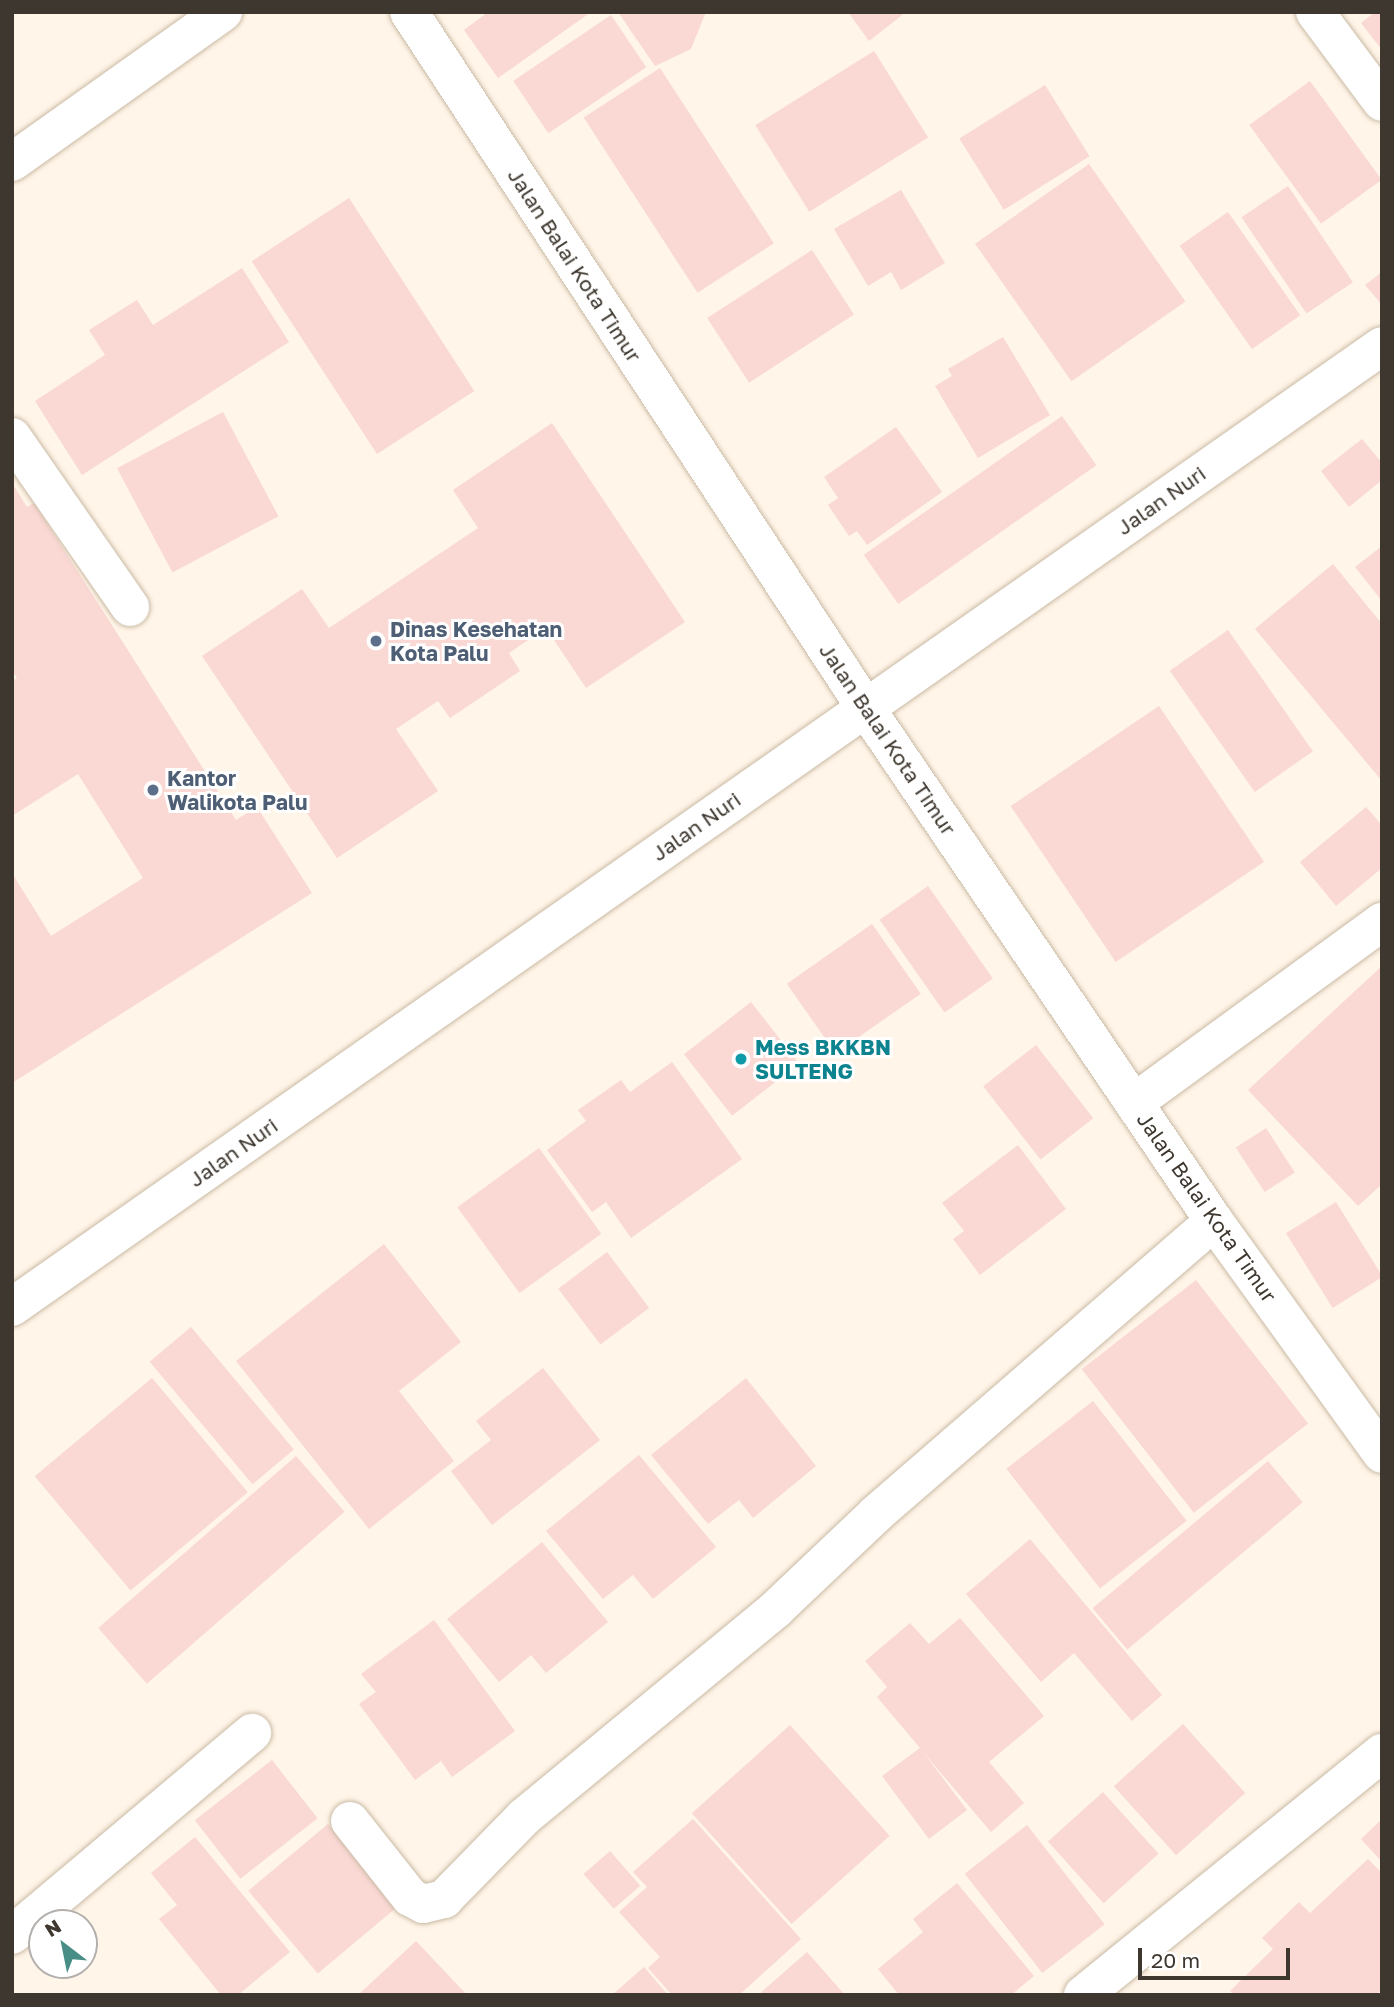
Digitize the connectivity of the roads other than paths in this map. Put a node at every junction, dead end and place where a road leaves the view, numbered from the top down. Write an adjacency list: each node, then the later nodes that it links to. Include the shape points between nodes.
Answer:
1 (223, 12): 5 (street)
2 (409, 12): 9 (street, Jalan Balai Kota Timur)
3 (1315, 12): 4 (street)
4 (1382, 102)
5 (12, 162)
6 (1382, 346): 9 (street, Jalan Nuri)
7 (12, 437): 8 (street)
8 (130, 607)
9 (865, 707): 11 (street, Jalan Balai Kota Timur); 13 (street, Jalan Nuri)
10 (1382, 922): 11 (street)
11 (1135, 1102): 12 (street, Jalan Balai Kota Timur)
12 (1214, 1221): 14 (street, Jalan Balai Kota Timur); 17 (street, via 886,1505 776,1609 524,1818 444,1899 424,1904 410,1897)
13 (12, 1307)
14 (1382, 1454)
15 (252, 1733): 18 (street)
16 (1382, 1753): 19 (street)
17 (350, 1821)
18 (12, 1935)
19 (1083, 1995)

